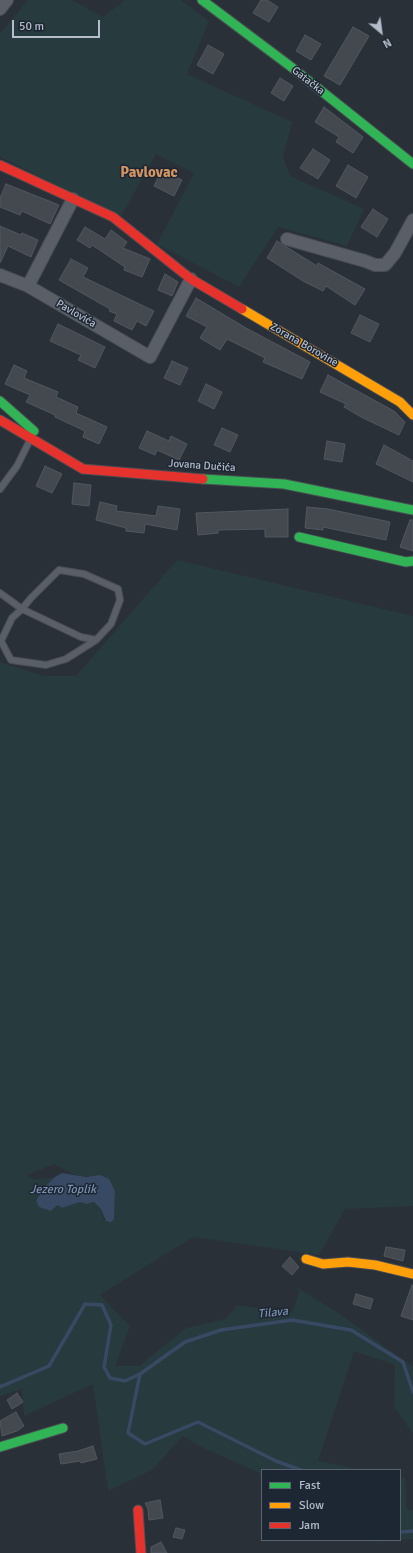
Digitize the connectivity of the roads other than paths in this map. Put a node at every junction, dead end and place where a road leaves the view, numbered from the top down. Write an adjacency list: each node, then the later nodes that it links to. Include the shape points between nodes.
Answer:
1 (7, 0): 3 (street)
2 (202, 0): 4 (street, Gatačka)
3 (0, 9)
4 (413, 164)
5 (0, 165): 6 (street, Zorana Borovine)
6 (73, 199): 10 (street, Zorana Borovine, via 113,217); 11 (street)
7 (413, 220): 8 (street, via 395,253 384,265 375,265)
8 (287, 239)
9 (0, 275): 11 (street, Pavlovića)
10 (192, 279): 11 (street, Pavlovića, via 150,357); 13 (street, Zorana Borovine, via 400,402)
11 (28, 286)
12 (0, 401): 16 (street)
13 (413, 415)
14 (0, 420): 15 (street, Jovana Dučića)
15 (31, 439): 16 (street, Jovana Dučića); 17 (lane, via 18,466)
16 (61, 456): 18 (street, Jovana Dučića, via 83,469 284,484)
17 (0, 490)
18 (413, 510)
19 (299, 537): 20 (street, via 406,562)
20 (413, 561)
21 (0, 593): 22 (lane)
22 (22, 609): 23 (lane, via 81,637); 23 (lane, via 12,618 1,641 11,660 46,665 66,660); 23 (lane, via 59,570 84,574 118,589 120,600 111,624)
23 (96, 640)
24 (306, 1259): 25 (street, via 323,1264 348,1262)
25 (413, 1274)
26 (63, 1428): 27 (street)
27 (0, 1447)
28 (138, 1510): 29 (street)
29 (141, 1553)

